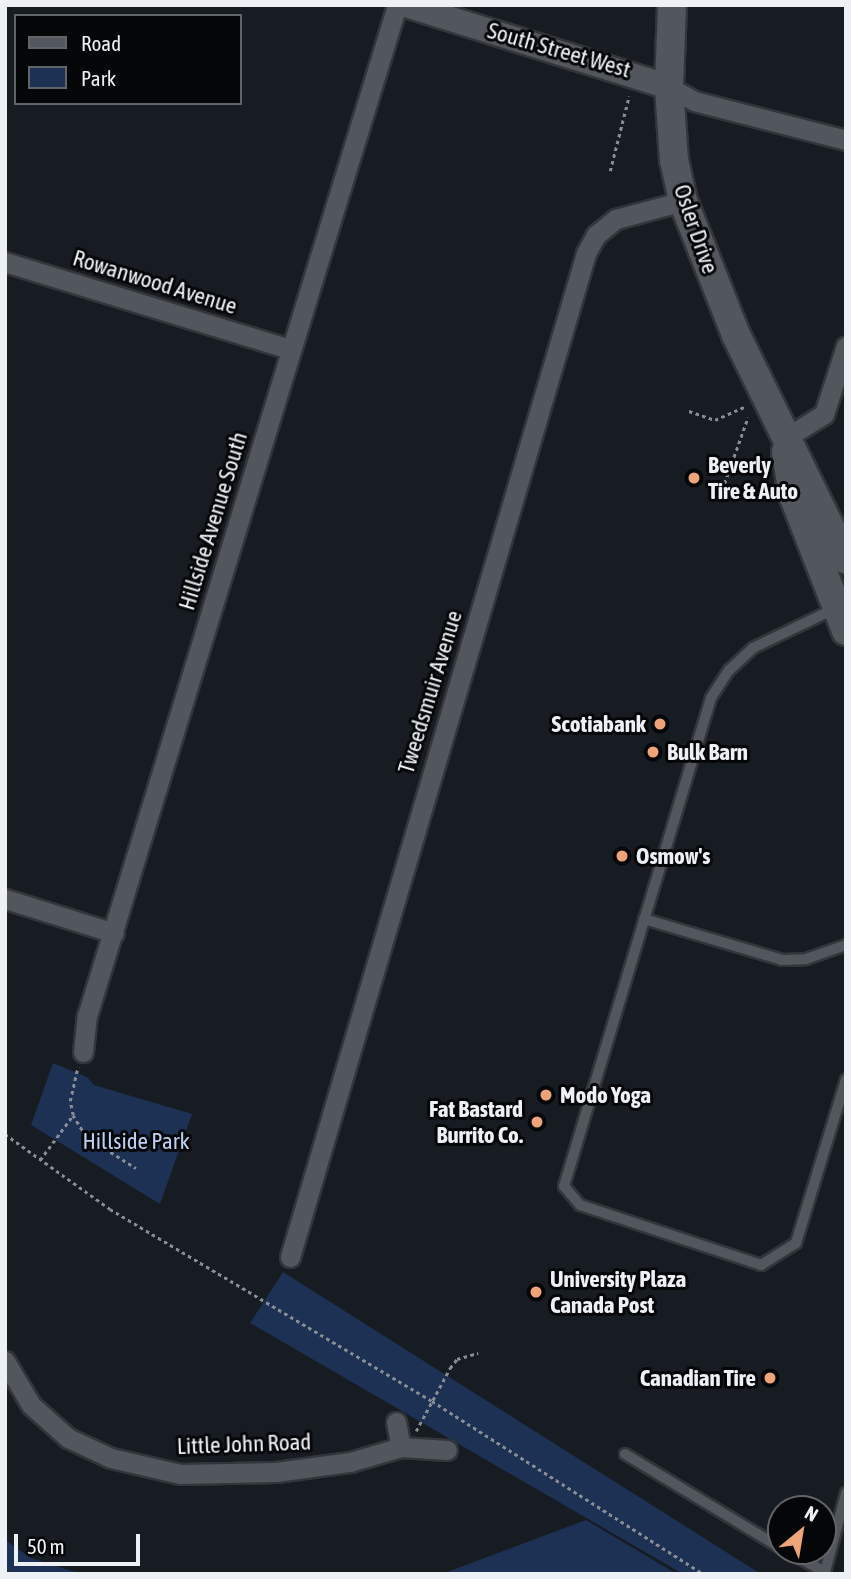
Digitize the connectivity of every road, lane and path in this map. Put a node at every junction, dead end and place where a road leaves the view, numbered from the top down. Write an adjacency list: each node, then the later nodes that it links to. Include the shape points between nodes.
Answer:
1 (397, 5): 11 (street, Hillside Avenue South)
2 (406, 5): 4 (street, South Street West)
3 (672, 5): 4 (main road, Osler Drive)
4 (669, 87): 6 (street, via 694,101); 8 (main road, Osler Drive, via 674,160)
5 (631, 90): 7 (path)
6 (846, 140)
7 (610, 171)
8 (683, 201): 15 (main road, Osler Drive); 29 (street, Tweedsmuir Avenue, via 615,219 596,235 586,253)
9 (5, 262): 11 (street, Rowanwood Avenue)
10 (846, 346): 15 (street, via 824,414)
11 (290, 349): 21 (street, Hillside Avenue South)
12 (744, 407): 13 (path, via 715,420)
13 (689, 411)
14 (748, 417): 16 (path)
15 (784, 439): 17 (main road, Osler Drive, via 813,486); 18 (main road, Osler Drive, via 793,495)
16 (722, 490)
17 (846, 560)
18 (842, 614): 20 (lane, via 762,642 736,662 717,687)
19 (5, 899): 21 (street)
20 (644, 919): 22 (lane, via 782,960 806,959); 24 (lane, via 565,1178 572,1199 761,1265 796,1243)
21 (114, 933): 23 (street, Hillside Avenue South, via 87,1016)
22 (846, 945)
23 (83, 1052): 25 (path, via 72,1085)
24 (846, 1079)
25 (73, 1115): 27 (path); 28 (path, via 87,1137)
26 (5, 1134): 27 (path)
27 (40, 1160): 32 (path, via 157,1238)
28 (136, 1168)
29 (290, 1257)
30 (478, 1353): 32 (path, via 457,1359)
31 (5, 1361): 34 (street, Little John Road, via 31,1405 68,1438 111,1458 180,1475 276,1472 350,1462)
32 (432, 1401): 34 (path); 42 (path)
33 (397, 1422): 34 (street)
34 (403, 1448): 35 (street, Little John Road)
35 (447, 1450)
36 (625, 1454): 39 (lane)
37 (846, 1493): 38 (lane)
38 (837, 1527)
39 (767, 1540)
40 (812, 1565): 41 (lane, via 825,1572)
41 (827, 1565)
42 (704, 1574)

